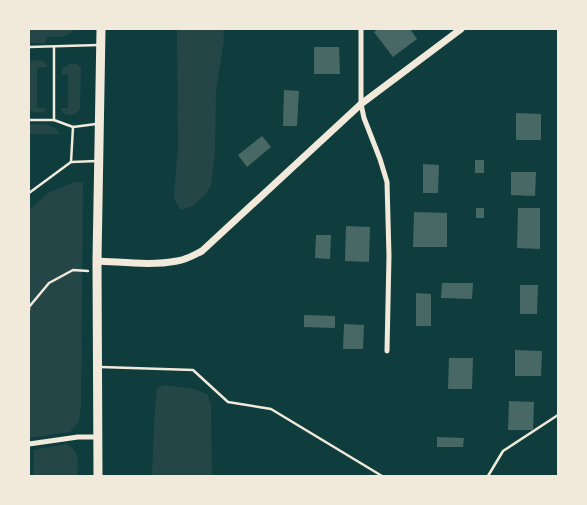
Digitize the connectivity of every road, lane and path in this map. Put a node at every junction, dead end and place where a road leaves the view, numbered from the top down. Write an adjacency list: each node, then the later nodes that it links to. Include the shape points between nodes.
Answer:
1 (101, 29): 4 (main road)
2 (360, 29): 7 (street)
3 (461, 29): 7 (street)
4 (101, 45): 6 (lane); 10 (main road)
5 (29, 47): 6 (lane)
6 (54, 47): 9 (lane)
7 (361, 104): 15 (street, via 202,251 178,261); 18 (street, via 387,182)
8 (29, 120): 9 (lane)
9 (54, 120): 11 (lane)
10 (99, 124): 11 (lane); 12 (main road)
11 (72, 127): 13 (lane)
12 (98, 161): 13 (lane); 15 (main road)
13 (71, 162): 14 (lane)
14 (29, 193)
15 (97, 261): 16 (main road)
16 (97, 272): 17 (path, via 73,270 49,283); 19 (main road)
17 (29, 310)
18 (387, 351)
19 (96, 367): 21 (main road); 24 (lane, via 193,370 228,402 271,409)
20 (558, 415): 25 (lane, via 503,451)
21 (98, 437): 22 (street); 23 (main road)
22 (29, 444)
23 (98, 476)
24 (382, 476)
25 (488, 476)

